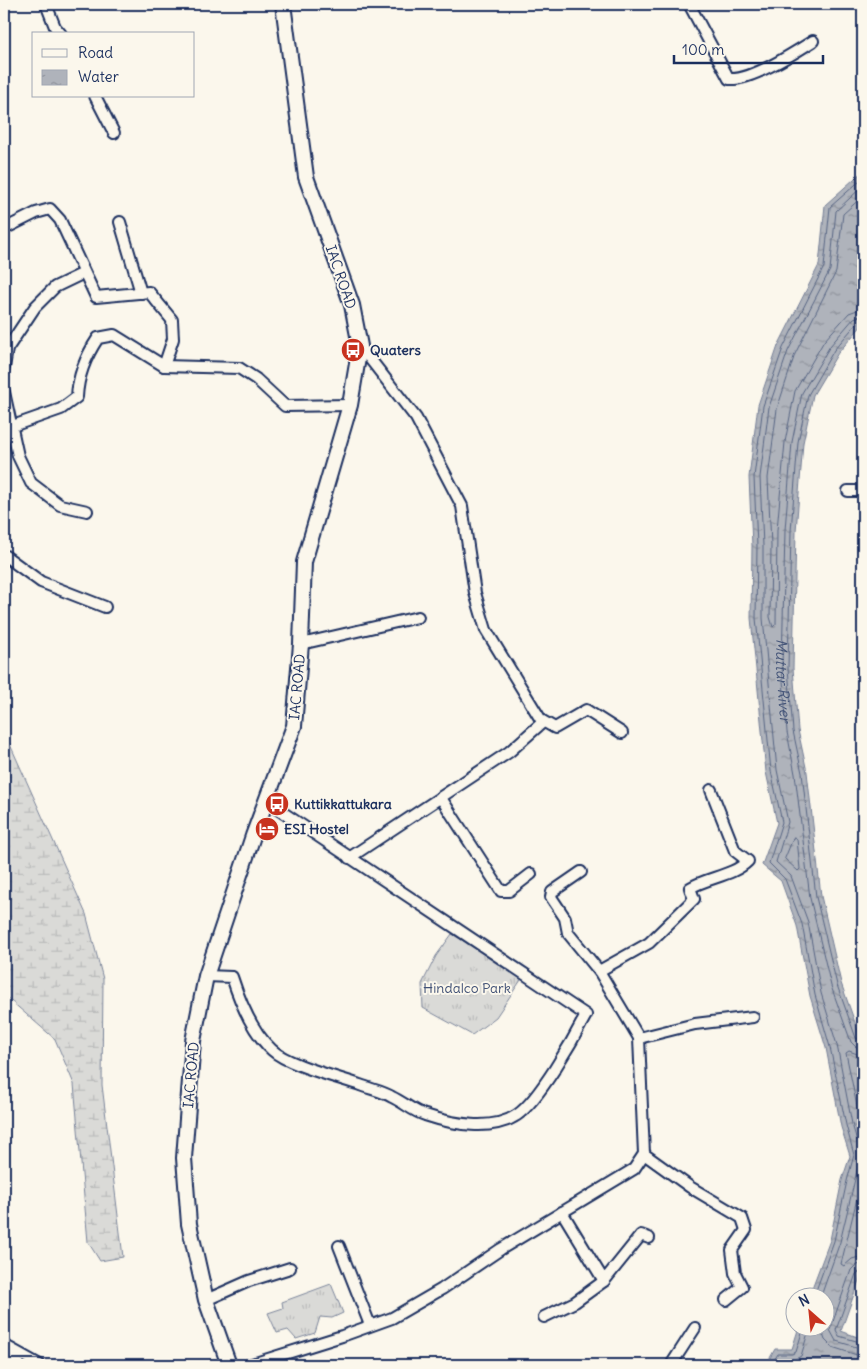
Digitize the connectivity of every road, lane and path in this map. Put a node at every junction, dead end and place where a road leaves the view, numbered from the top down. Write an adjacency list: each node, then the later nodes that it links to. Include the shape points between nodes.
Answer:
1 (46, 4): 4 (street)
2 (283, 4): 12 (main road, IAC ROAD, via 306,177 352,305)
3 (689, 4): 5 (street, via 729,79 749,75)
4 (59, 32)
5 (813, 41)
6 (96, 98): 7 (street)
7 (114, 132)
8 (120, 222): 11 (street)
9 (4, 229): 10 (street, via 36,212 50,209 60,220)
10 (84, 273): 11 (street, via 96,297); 14 (street, via 55,287 34,307 7,349)
11 (141, 293): 13 (street, via 149,292 172,320 173,339)
12 (360, 346): 16 (main road, IAC ROAD); 25 (street, via 416,418 462,506 475,593 486,630)
13 (164, 366): 16 (street, via 239,368 285,406); 17 (street, via 114,335 98,338 77,381 77,397 61,409)
14 (4, 368)
15 (4, 392): 17 (street)
16 (350, 405): 24 (main road, IAC ROAD, via 304,562)
17 (7, 428): 20 (street, via 31,483 60,505)
18 (848, 490): 19 (street)
19 (863, 490)
20 (87, 511)
21 (4, 555): 22 (street, via 41,582)
22 (105, 608)
23 (418, 617): 24 (street)
24 (301, 644): 29 (main road, IAC ROAD, via 294,726)
25 (543, 722): 26 (street, via 555,728 586,710); 28 (street, via 509,752 457,784)
26 (622, 733)
27 (711, 790): 33 (street, via 735,851 748,861 739,869 690,888 694,899 649,944)
28 (441, 798): 30 (street); 32 (street, via 501,891 509,891)
29 (267, 802): 30 (street); 34 (main road, IAC ROAD)
30 (349, 858): 34 (street, via 586,1015 552,1073 518,1115 493,1125 424,1115 390,1095 294,1062 272,1051 254,1027 232,977)
31 (581, 872): 33 (street, via 552,892 551,897 565,918 568,933)
32 (532, 874)
33 (599, 971): 36 (street)
34 (206, 976): 43 (main road, IAC ROAD, via 193,1041 184,1158 189,1224)
35 (753, 1017): 36 (street, via 695,1024)
36 (639, 1038): 37 (street)
37 (644, 1154): 38 (street, via 634,1169); 44 (street, via 742,1218 746,1230 732,1250 734,1273 742,1287)
38 (562, 1212): 42 (street); 46 (street, via 501,1248 442,1289 392,1318)
39 (648, 1238): 42 (street, via 641,1235)
40 (339, 1246): 46 (street)
41 (290, 1268): 43 (street)
42 (604, 1281): 45 (street, via 581,1298)
43 (206, 1300): 52 (main road, IAC ROAD)
44 (726, 1300)
45 (544, 1317)
46 (370, 1325): 53 (street)
47 (695, 1328): 54 (street)
48 (4, 1344): 51 (street)
49 (4, 1359): 50 (highway)
50 (14, 1365)
51 (40, 1365)
52 (229, 1365)
53 (249, 1365)
54 (671, 1365)

